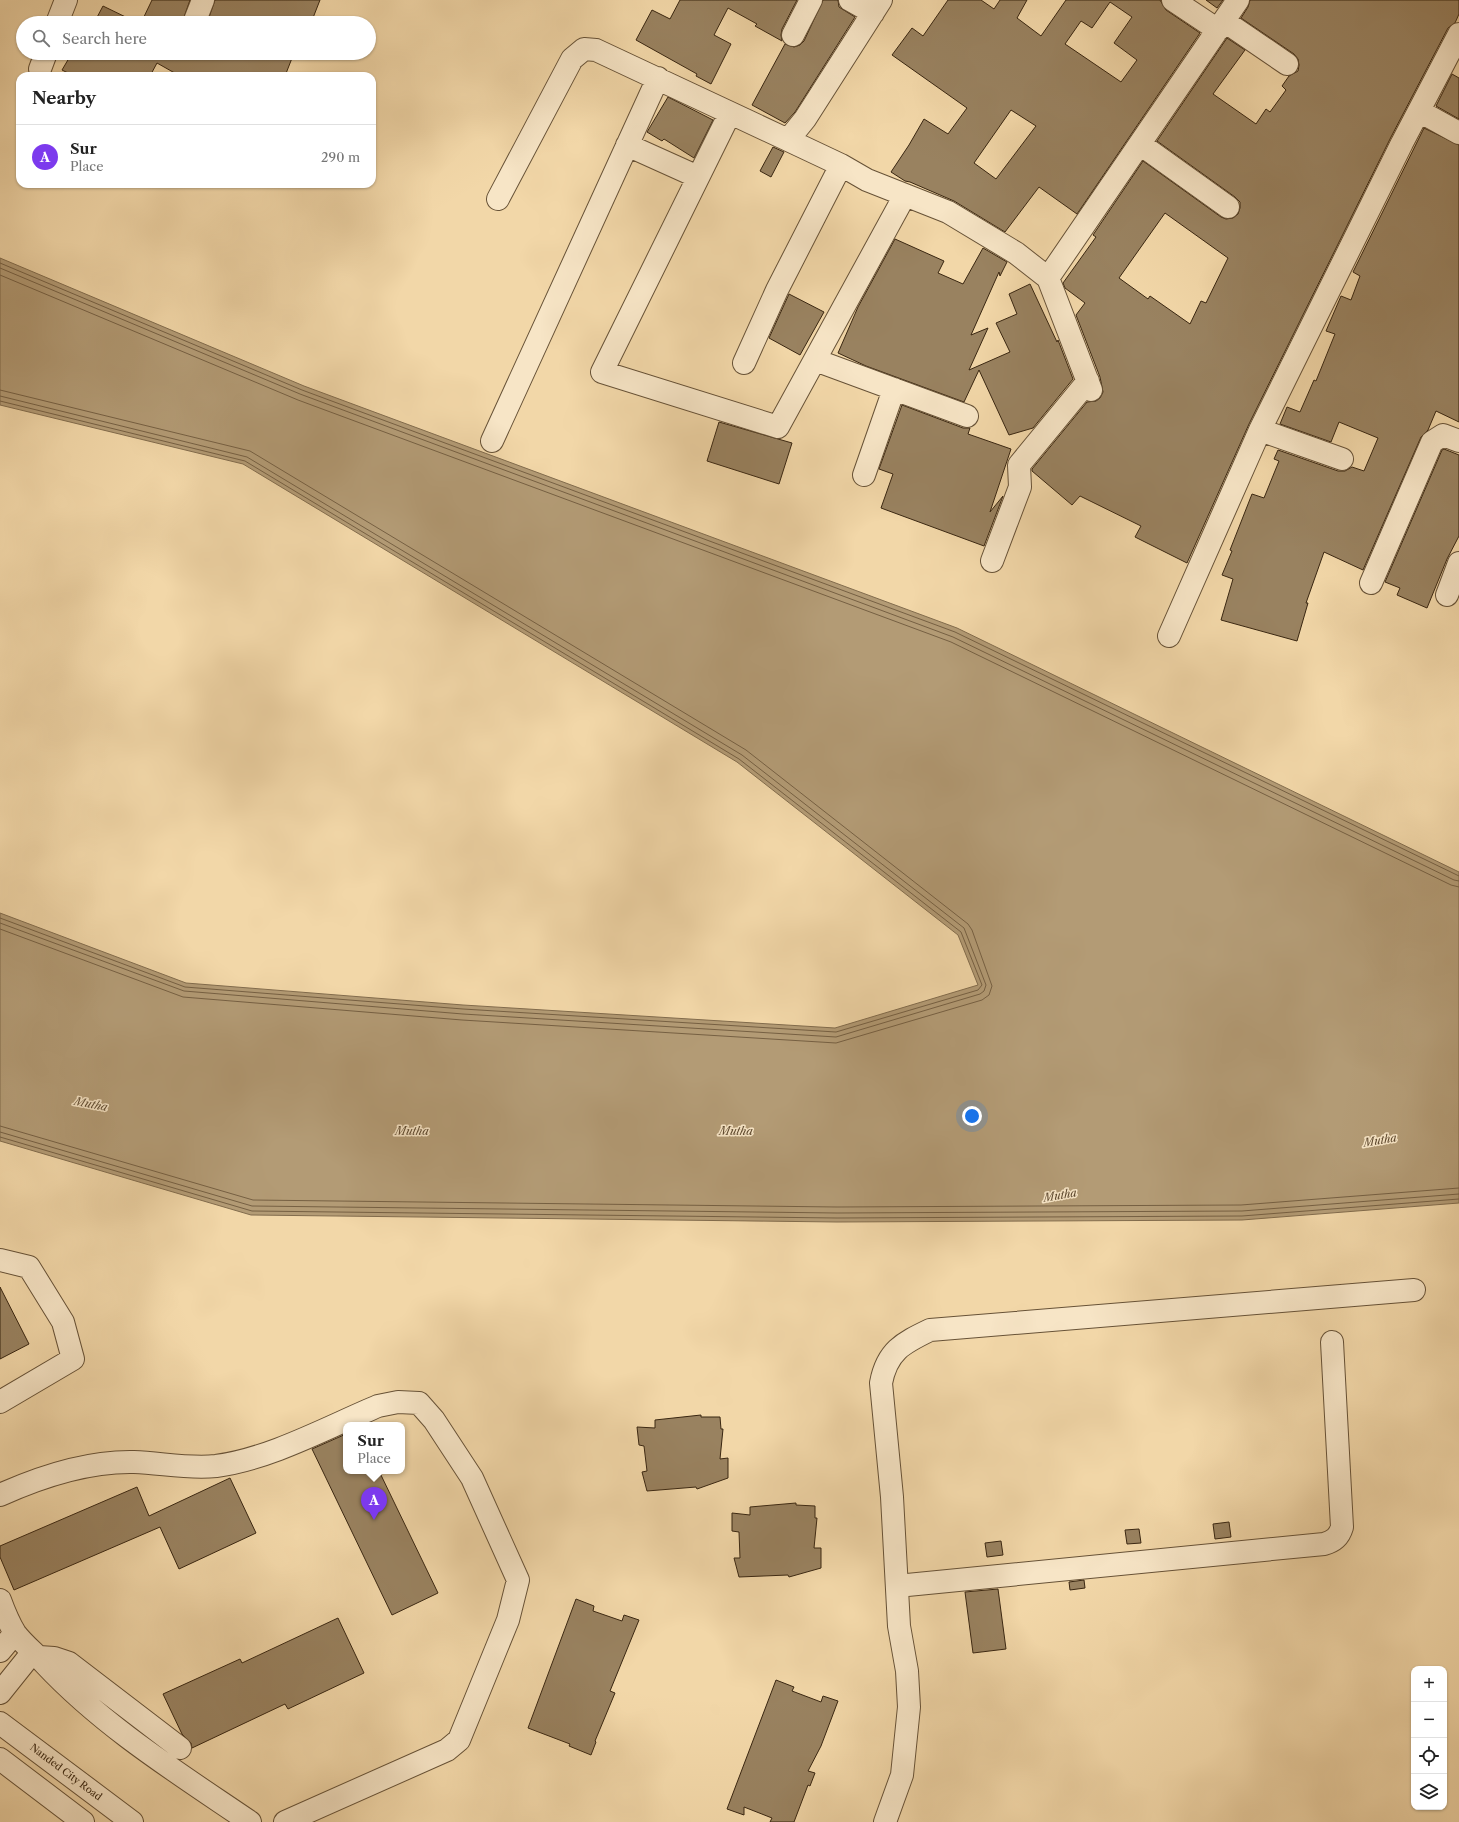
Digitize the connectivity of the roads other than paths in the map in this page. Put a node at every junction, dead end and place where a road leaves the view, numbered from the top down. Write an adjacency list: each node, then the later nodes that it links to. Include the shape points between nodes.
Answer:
1 (66, 0): 8 (street)
2 (203, 0): 9 (street)
3 (811, 0): 12 (street)
4 (850, 0): 7 (street)
5 (1173, 0): 10 (street)
6 (1238, 0): 10 (street)
7 (877, 7): 19 (street, via 805,119)
8 (60, 16)
9 (197, 16)
10 (1221, 25): 13 (street); 20 (street)
11 (1459, 34): 14 (street)
12 (793, 35)
13 (1287, 64)
14 (1452, 66): 17 (street)
15 (658, 78): 16 (street); 21 (street); 25 (street, via 596,50 584,49 572,59)
16 (730, 112): 19 (street); 23 (street)
17 (1418, 112): 18 (street); 32 (street)
18 (1459, 133)
19 (788, 140): 22 (street)
20 (1140, 144): 26 (street); 27 (street)
21 (627, 145): 23 (street); 33 (street)
22 (841, 165): 24 (street, via 867,180); 29 (street)
23 (698, 177): 28 (street, via 602,372 778,428)
24 (905, 195): 27 (street, via 948,212 1016,253); 28 (street)
25 (498, 200)
26 (1228, 207)
27 (1048, 278): 37 (street, via 1090,385 1019,465 1020,487)
28 (815, 360): 30 (street)
29 (744, 363)
30 (894, 389): 31 (street); 36 (street)
31 (967, 416)
32 (1260, 430): 35 (street); 41 (street)
33 (492, 441)
34 (1459, 441): 39 (street, via 1443,435 1432,442)
35 (1342, 459)
36 (864, 474)
37 (992, 561)
38 (1459, 563): 40 (street)
39 (1371, 582)
40 (1447, 595)
41 (1169, 636)
42 (0, 1260): 45 (street, via 29,1267 63,1322 73,1359)
43 (1414, 1290): 47 (street, via 930,1330 908,1340 892,1353 884,1369 881,1383 892,1497)
44 (1332, 1342): 47 (street, via 1342,1527 1337,1538 1331,1542)
45 (0, 1402)
46 (0, 1495): 59 (street, via 34,1480 91,1465 134,1462 183,1467 216,1466 263,1455 378,1406 398,1402 419,1403 434,1420 472,1478 518,1580 508,1620 459,1740 447,1750)
47 (897, 1586): 60 (street, via 899,1626 907,1671 908,1707 902,1775)
48 (0, 1600): 49 (street)
49 (15, 1633): 50 (street); 51 (street)
50 (0, 1651)
51 (35, 1655): 52 (street); 54 (street, via 68,1663); 58 (street, via 101,1718)
52 (0, 1694)
53 (0, 1722): 57 (street, Nanded City Road)
54 (180, 1748)
55 (0, 1759): 56 (street)
56 (83, 1822)
57 (132, 1822)
58 (250, 1822)
59 (285, 1822)
60 (885, 1822)

